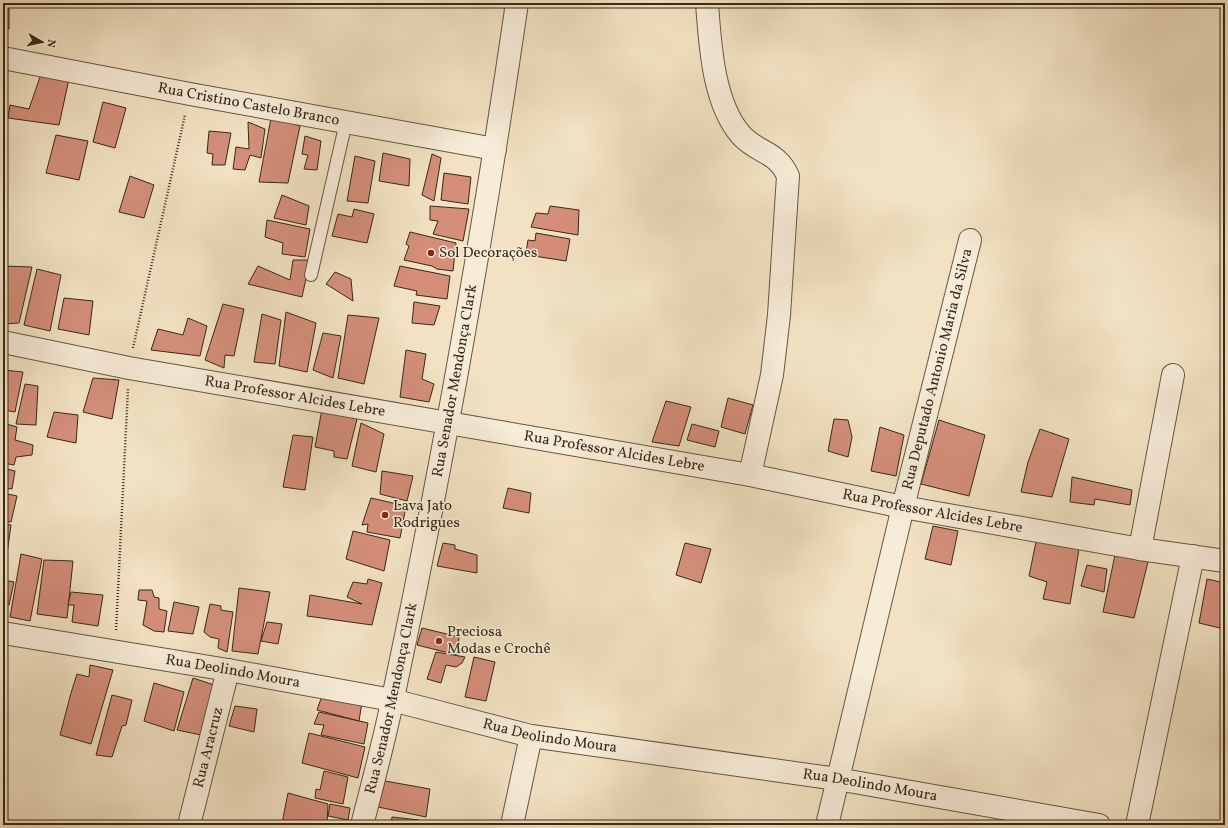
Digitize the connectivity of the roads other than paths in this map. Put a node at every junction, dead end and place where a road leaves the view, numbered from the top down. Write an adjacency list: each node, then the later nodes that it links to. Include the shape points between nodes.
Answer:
1 (517, 3): 5 (street, Rua Senador Mendonça Clark)
2 (707, 3): 11 (street, via 716,83 729,118 741,135 755,147 776,158 788,176 779,315 772,375)
3 (3, 58): 4 (street, Rua Cristino Castelo Branco)
4 (346, 122): 5 (street, Rua Cristino Castelo Branco); 7 (lane)
5 (495, 149): 10 (street, Rua Senador Mendonça Clark)
6 (970, 240): 12 (street, Rua Deputado Antonio Maria da Silva)
7 (311, 276)
8 (3, 342): 10 (street, Rua Professor Alcides Lebre, via 129,368)
9 (1173, 375): 13 (street)
10 (448, 424): 11 (street, Rua Professor Alcides Lebre); 18 (street, Rua Senador Mendonça Clark)
11 (750, 475): 12 (street, Rua Professor Alcides Lebre)
12 (903, 507): 13 (street, Rua Professor Alcides Lebre); 20 (street, Rua Deputado Antonio Maria da Silva)
13 (1140, 549): 14 (street, Rua Professor Alcides Lebre)
14 (1193, 556): 15 (street, Rua Professor Alcides Lebre); 26 (street)
15 (1225, 561)
16 (3, 633): 17 (street, Rua Deolindo Moura)
17 (228, 670): 18 (street, Rua Deolindo Moura); 21 (street, Rua Aracruz)
18 (392, 700): 19 (street, Rua Deolindo Moura); 22 (street, Rua Senador Mendonça Clark)
19 (531, 736): 20 (street, Rua Deolindo Moura); 23 (street)
20 (837, 779): 24 (street, Rua Deputado Antonio Maria da Silva); 25 (street, Rua Deolindo Moura)
21 (189, 825)
22 (362, 825)
23 (512, 825)
24 (827, 825)
25 (1099, 825)
26 (1137, 825)

